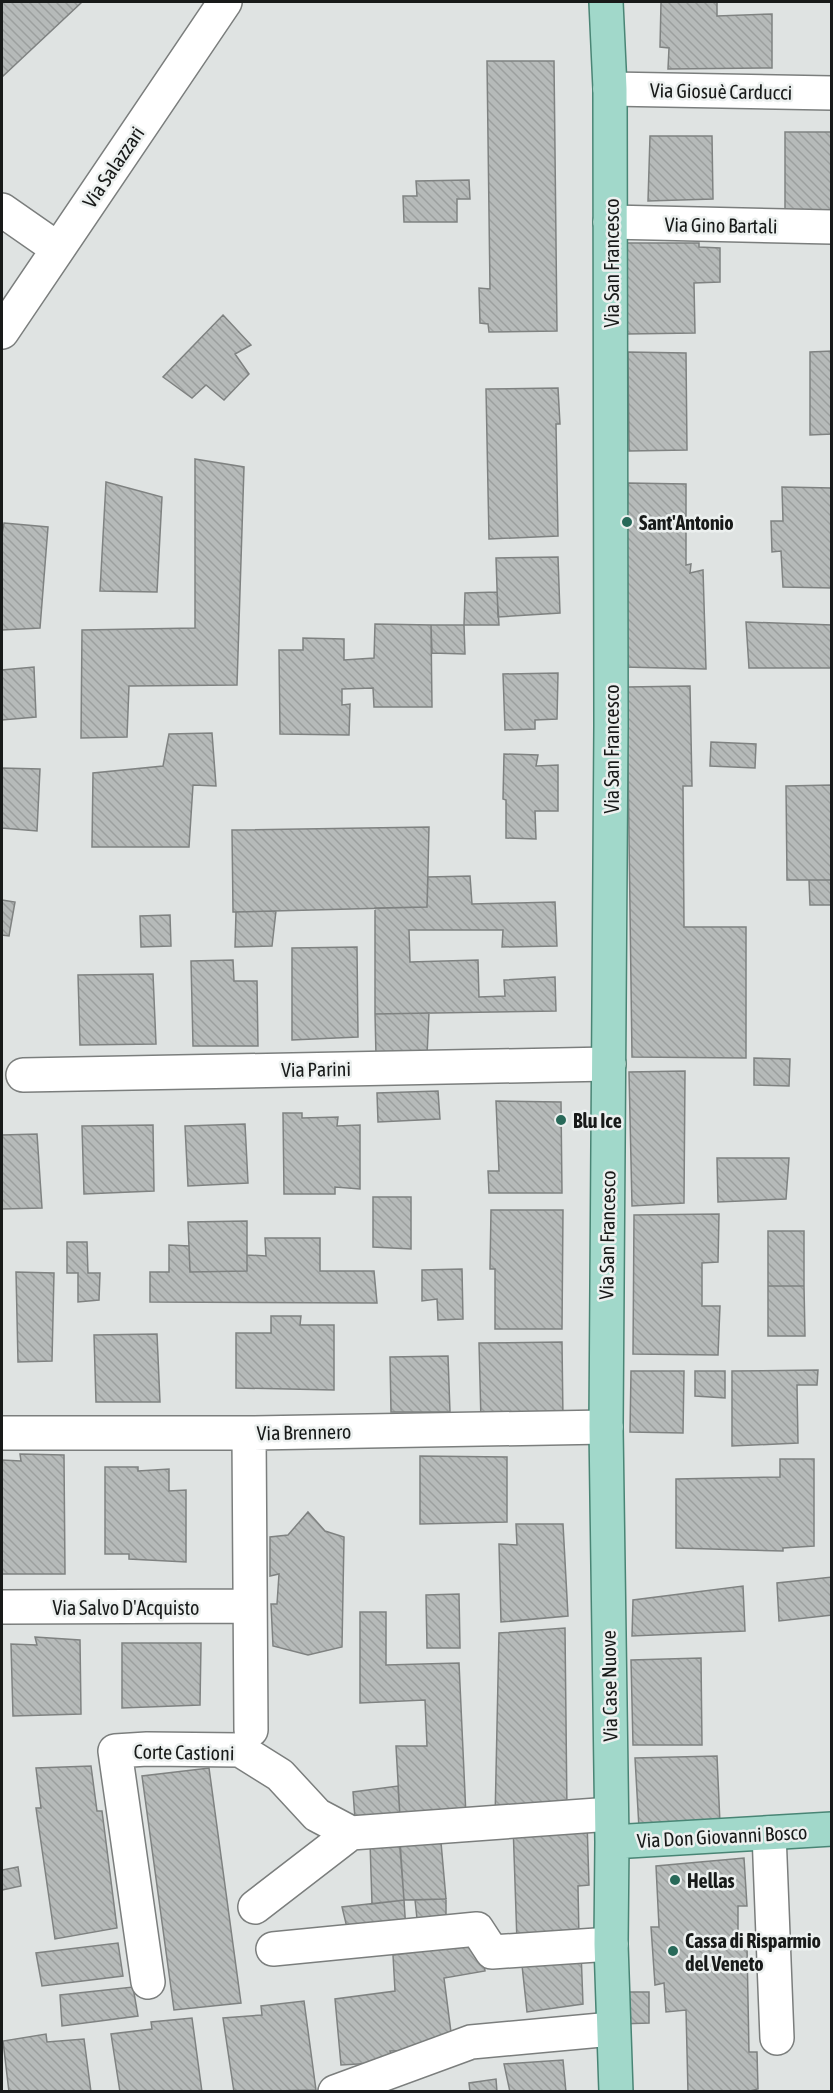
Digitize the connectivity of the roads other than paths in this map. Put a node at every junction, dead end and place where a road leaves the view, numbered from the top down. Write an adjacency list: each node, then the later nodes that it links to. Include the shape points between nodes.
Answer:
1 (225, 2): 9 (street, Via Salazzari)
2 (589, 2): 4 (main road, Via San Francesco)
3 (606, 2): 4 (main road, Via San Francesco)
4 (610, 80): 5 (street, Via Giosuè Carducci); 7 (main road, Via San Francesco)
5 (831, 93)
6 (2, 210): 9 (street)
7 (610, 222): 8 (street, Via Gino Bartali); 11 (main road, Via San Francesco)
8 (831, 227)
9 (58, 249): 10 (street, Via Salazzari)
10 (2, 332)
11 (609, 1064): 12 (street, Via Parini); 13 (main road, Via San Francesco)
12 (23, 1075)
13 (606, 1427): 15 (street, Via Brennero); 19 (main road, Via Case Nuove)
14 (2, 1433): 15 (street, Via Brennero)
15 (249, 1433): 16 (street)
16 (250, 1606): 17 (street, Via Salvo D'Acquisto); 18 (street)
17 (2, 1607)
18 (251, 1730)
19 (612, 1828): 21 (street); 22 (main road, Via Don Giovanni Bosco); 24 (main road, Via Case Nuove)
20 (831, 1829): 22 (main road, Via Don Giovanni Bosco)
21 (351, 1833): 23 (street); 26 (street, Corte Castioni, via 317,1815 280,1775 240,1750 116,1751)
22 (769, 1833): 28 (street)
23 (255, 1907)
24 (611, 1944): 25 (street, via 492,1952 477,1929); 27 (main road, Via Case Nuove)
25 (273, 1949)
26 (148, 1982)
27 (612, 2030): 29 (street, via 471,2042); 30 (main road, Via Case Nuove)
28 (777, 2038)
29 (335, 2091)
30 (616, 2091)

